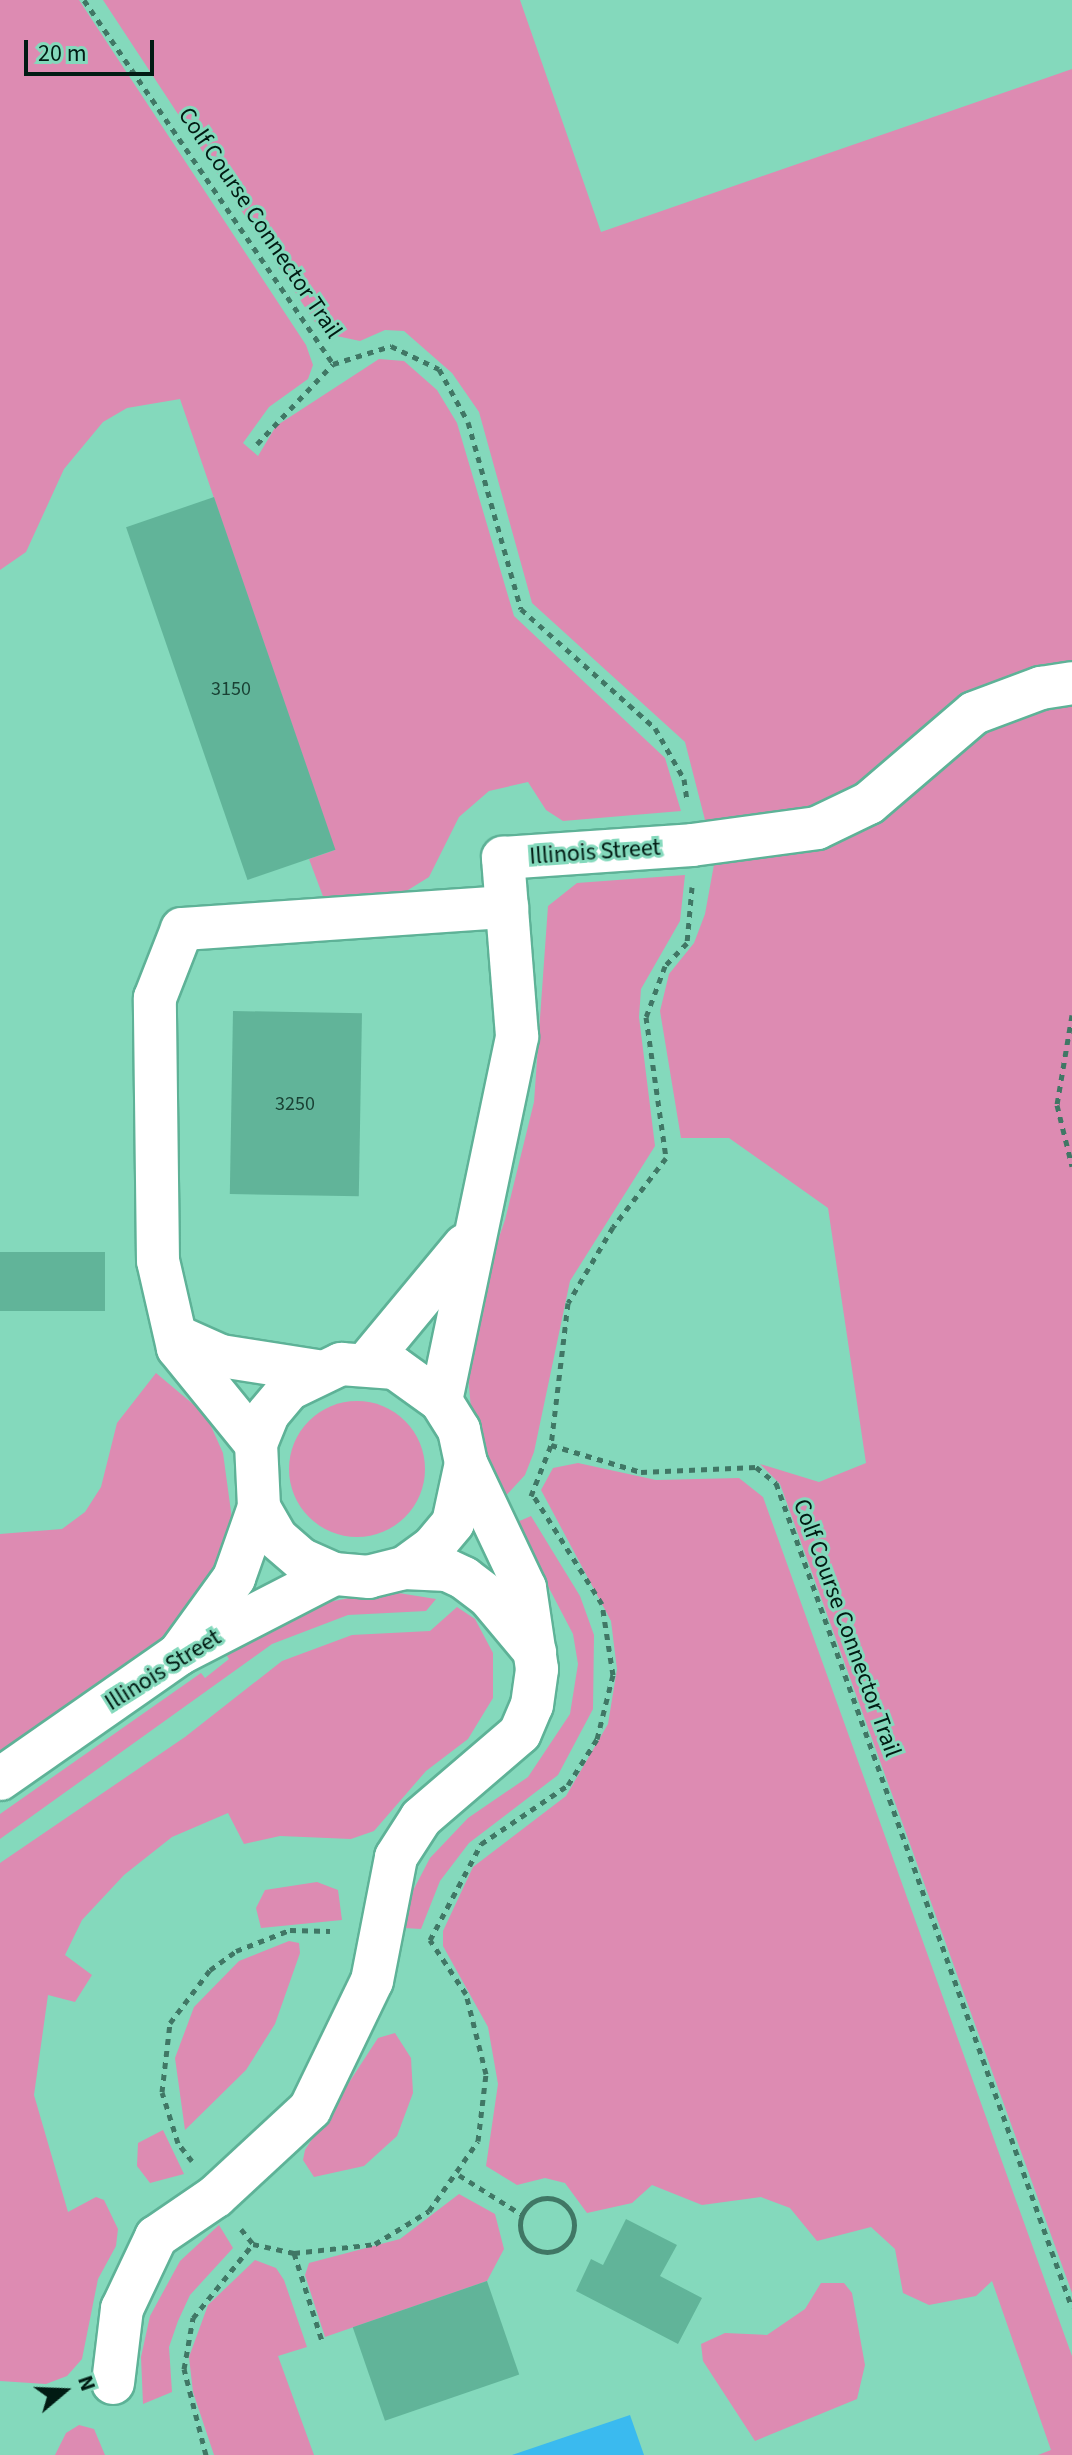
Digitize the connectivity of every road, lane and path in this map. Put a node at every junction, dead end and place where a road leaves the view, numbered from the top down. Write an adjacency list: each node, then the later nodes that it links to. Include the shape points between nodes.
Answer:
1 (84, 0): 2 (path, Colf Course Connector Trail)
2 (333, 364): 3 (path); 5 (path, Colf Course Connector Trail, via 391,346 439,369 468,422 521,609 655,728 684,779)
3 (257, 444)
4 (1072, 683): 5 (street, Illinois Street, via 1041,688 974,713 869,803 817,828)
5 (692, 845): 6 (street, Illinois Street, via 503,858); 15 (path, Colf Course Connector Trail, via 687,943 665,966 646,1017 666,1158 613,1227 568,1303)
6 (507, 907): 9 (street, Illinois Street, via 517,1036 497,1146); 10 (street, via 182,929 155,998 153,1192 158,1261)
7 (1072, 1015): 8 (path, via 1057,1105)
8 (1072, 1166)
9 (470, 1238): 11 (street, Illinois Street, via 418,1308); 13 (street, Illinois Street)
10 (176, 1336): 12 (street, via 221,1356); 14 (street, via 178,1348)
11 (367, 1363): 12 (street); 13 (street, via 395,1368)
12 (317, 1371): 14 (street, via 275,1405)
13 (441, 1401): 16 (street, via 459,1430)
14 (256, 1444): 19 (street)
15 (551, 1445): 17 (path); 32 (path, Colf Course Connector Trail, via 641,1472 756,1467 776,1483)
16 (466, 1463): 20 (street, via 453,1523 433,1547); 22 (street, via 525,1588)
17 (533, 1495): 18 (path); 27 (path, via 602,1604 613,1675 597,1739 568,1785 481,1844 430,1940 466,1994 486,2074 478,2141)
18 (522, 1504)
19 (259, 1507): 21 (street, via 293,1553); 23 (street, via 234,1578)
20 (404, 1568): 21 (street, via 369,1577); 22 (street, via 447,1570 464,1578 489,1597)
21 (334, 1574): 23 (street, Illinois Street)
22 (536, 1653): 34 (street, via 536,1685 520,1733 421,1818 396,1857 372,1981 310,2109 216,2196 156,2237 122,2309)
23 (179, 1654): 24 (street, Illinois Street)
24 (0, 1779)
25 (330, 1931): 26 (path, via 290,1930 236,1951 210,1970 170,2023 162,2092 178,2143)
26 (192, 2161)
27 (459, 2175): 28 (path); 31 (path, via 429,2211 375,2244)
28 (521, 2214): 28 (path, via 520,2231 536,2251 554,2251 573,2234 568,2207 552,2198 534,2200)
29 (237, 2223): 30 (path)
30 (253, 2244): 31 (path); 35 (path, via 193,2318 184,2369)
31 (294, 2253): 33 (path)
32 (1072, 2308)
33 (322, 2341)
34 (113, 2383)
35 (206, 2455)

